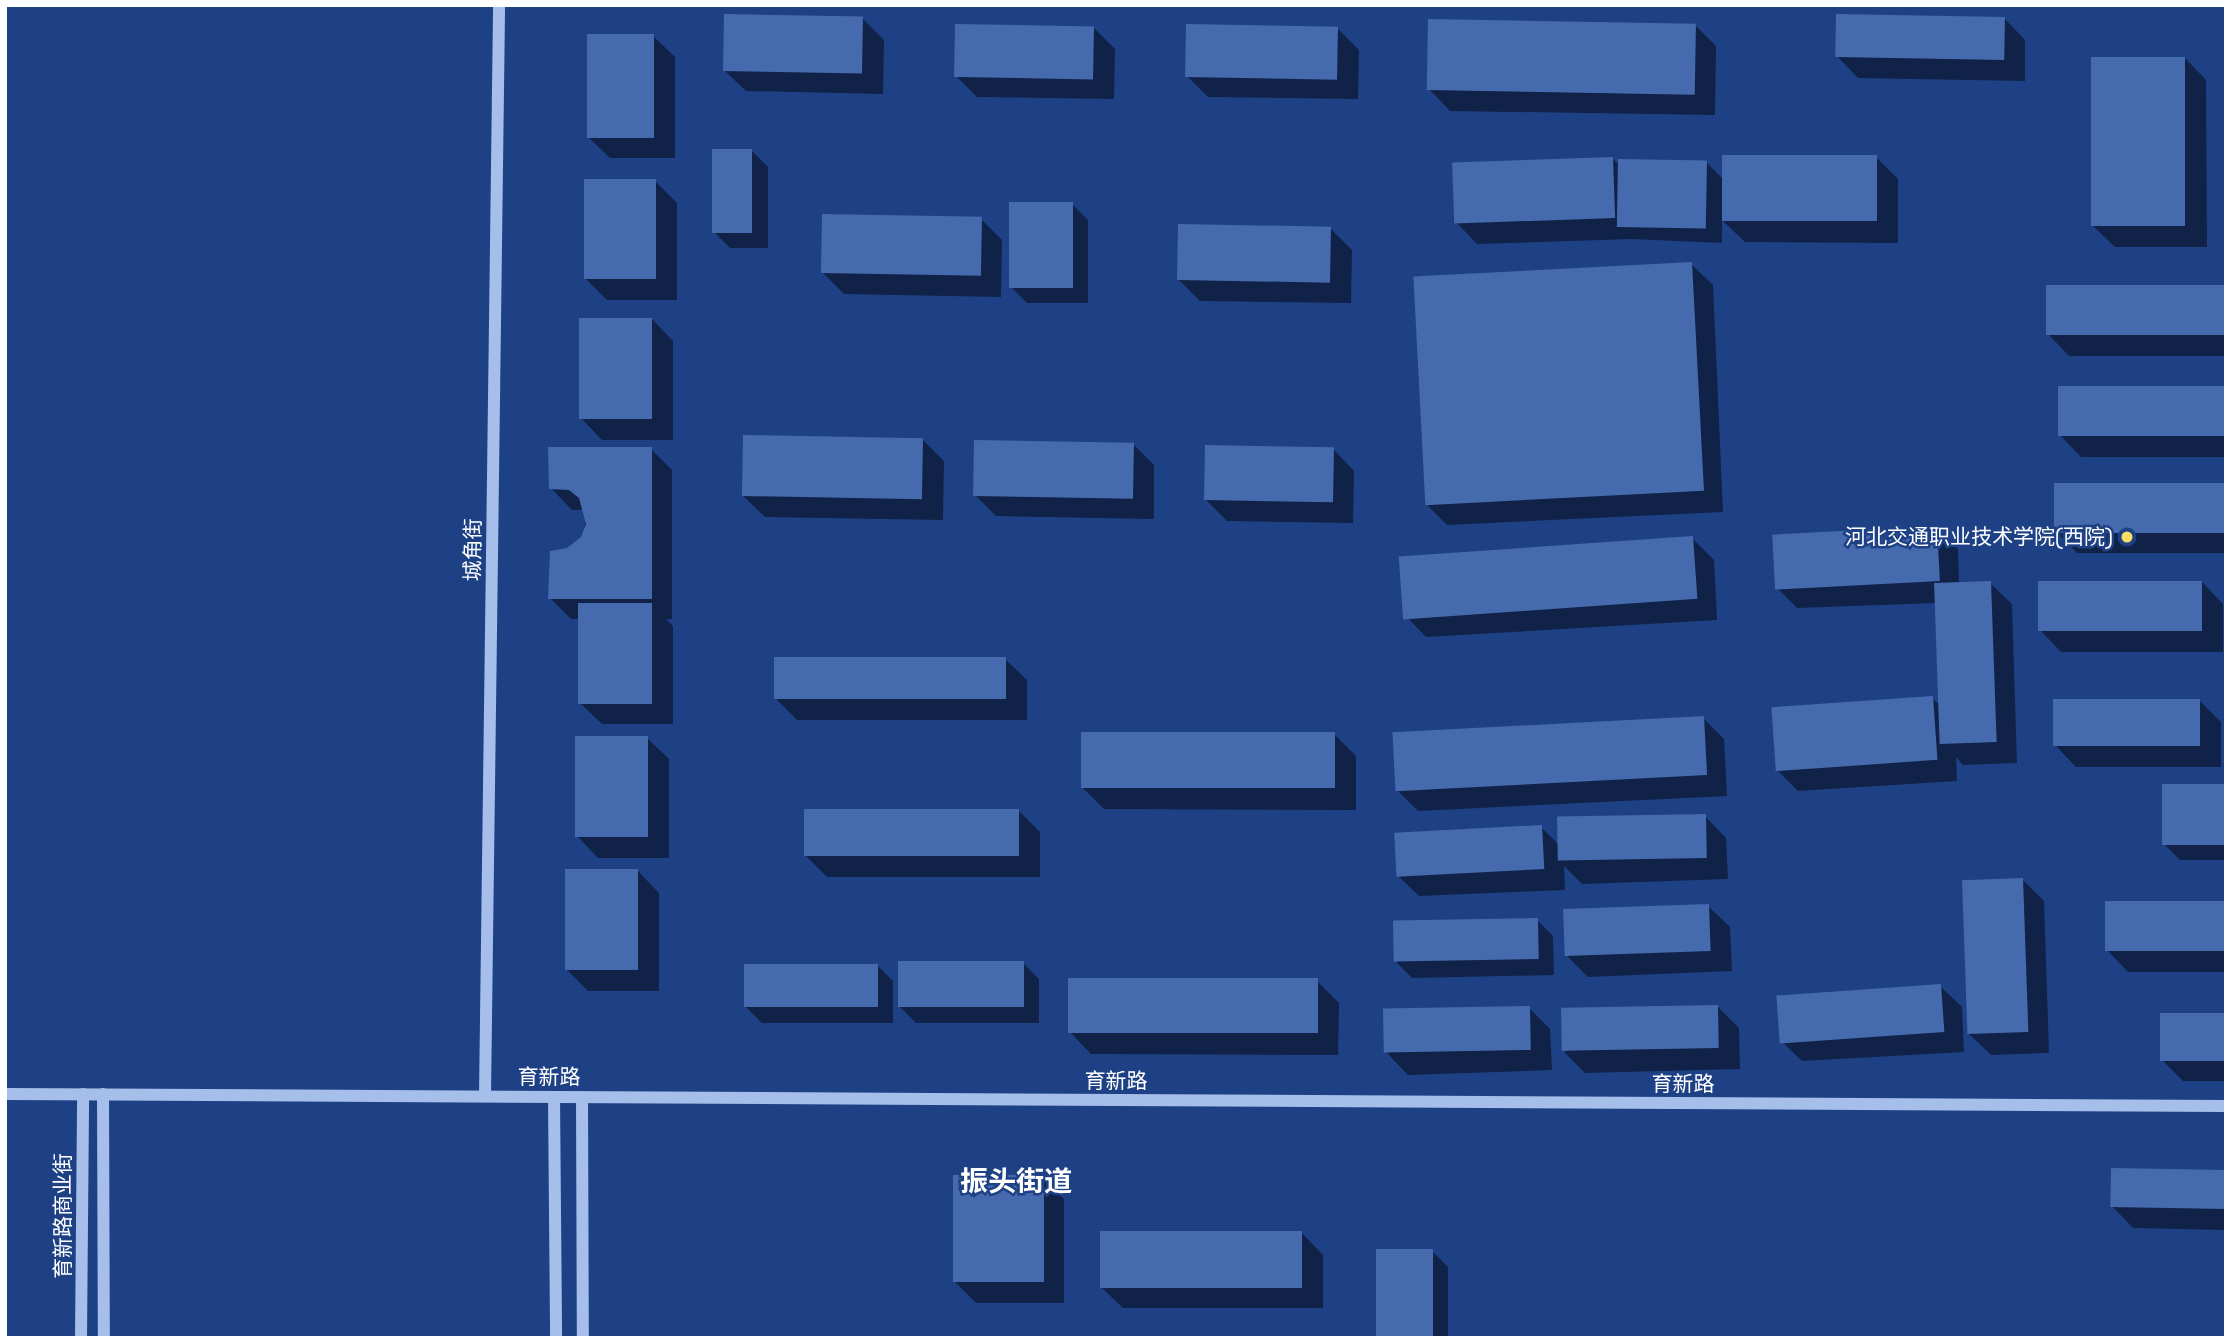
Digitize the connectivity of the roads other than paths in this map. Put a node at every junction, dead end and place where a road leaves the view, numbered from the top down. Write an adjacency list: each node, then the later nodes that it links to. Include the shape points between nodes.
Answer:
1 (499, 5): 5 (street, 城角街)
2 (5, 1094): 3 (street, 育新路)
3 (83, 1094): 4 (street, 育新路); 9 (street, 育新路商业街)
4 (103, 1094): 5 (street, 育新路); 10 (street, 育新路商业街)
5 (485, 1096): 6 (street, 育新路)
6 (554, 1097): 7 (street, 育新路); 11 (street)
7 (582, 1097): 8 (street, 育新路); 12 (street)
8 (2226, 1106)
9 (81, 1338)
10 (104, 1338)
11 (556, 1338)
12 (583, 1338)

